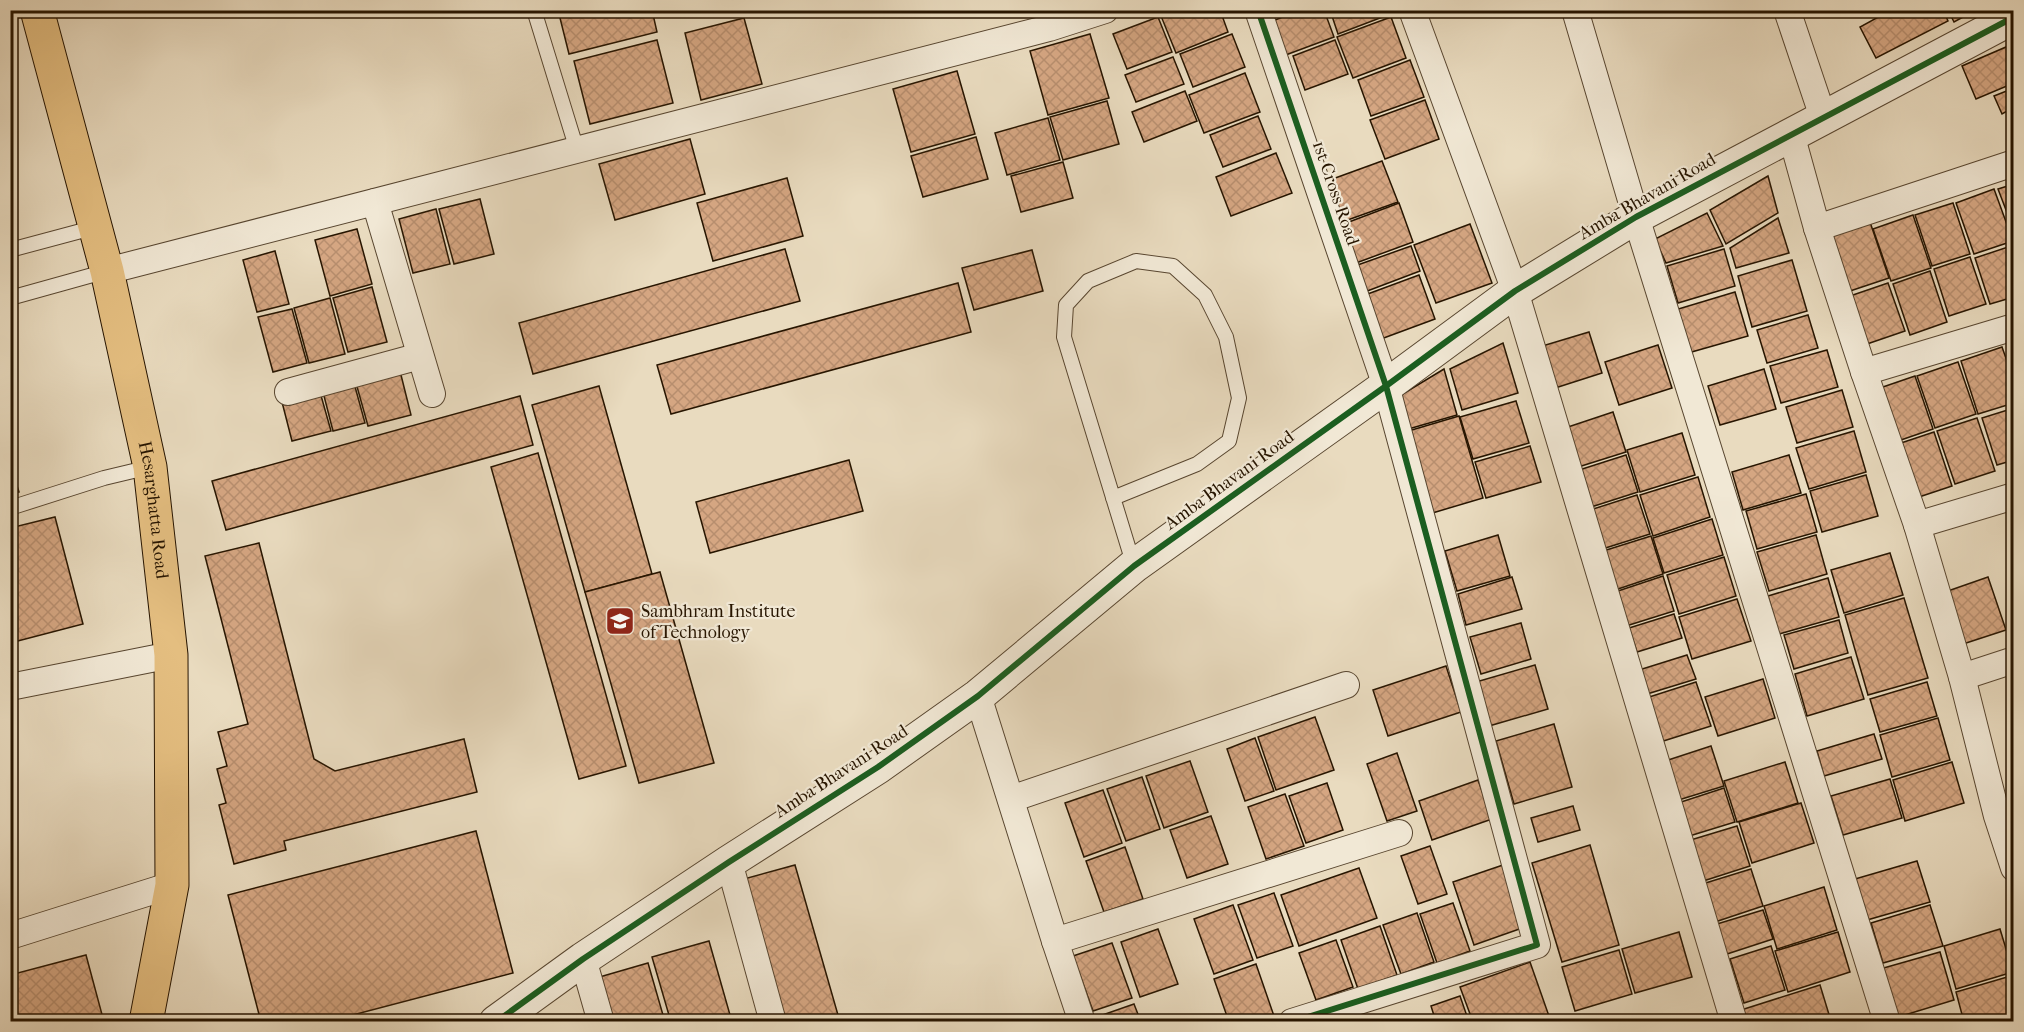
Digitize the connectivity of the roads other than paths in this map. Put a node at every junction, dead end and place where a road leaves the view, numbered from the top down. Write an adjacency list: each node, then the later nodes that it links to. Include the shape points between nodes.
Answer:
1 (37, 10): 16 (main road, Hesarghatta Road)
2 (534, 10): 12 (lane)
3 (1105, 10): 9 (street)
4 (1258, 10): 25 (street, 1st Cross Road)
5 (1412, 10): 20 (street)
6 (1575, 10): 15 (street)
7 (1787, 10): 10 (street)
8 (2013, 17): 10 (street, Amba Bhavani Road)
9 (1047, 19): 12 (street)
10 (1823, 117): 11 (street, Amba Bhavani Road)
11 (1791, 134): 15 (street, Amba Bhavani Road); 17 (street)
12 (577, 150): 14 (street)
13 (2013, 163): 17 (street)
14 (375, 202): 19 (street); 23 (street)
15 (1636, 217): 20 (street, Amba Bhavani Road); 56 (street)
16 (96, 227): 18 (lane); 19 (main road, Hesarghatta Road)
17 (1817, 228): 24 (street)
18 (10, 250)
19 (107, 271): 21 (lane); 28 (main road, Hesarghatta Road)
20 (1515, 291): 25 (street, Amba Bhavani Road); 55 (street)
21 (10, 298)
22 (2013, 327): 24 (street)
23 (420, 356): 26 (street); 27 (street)
24 (1864, 372): 32 (street)
25 (1386, 386): 33 (street, Amba Bhavani Road); 54 (street, 1st Cross Road, via 1538,945)
26 (288, 392)
27 (432, 394)
28 (150, 466): 31 (lane); 34 (main road, Hesarghatta Road)
29 (2013, 496): 32 (street)
30 (1113, 498): 30 (lane, via 1064,337 1066,305 1088,281 1136,261 1173,266 1204,295 1226,337 1239,398 1229,441 1197,464); 33 (lane)
31 (10, 508)
32 (1917, 525): 36 (street)
33 (1134, 566): 39 (street, Amba Bhavani Road)
34 (171, 655): 38 (street); 45 (main road, Hesarghatta Road)
35 (2013, 660): 36 (street)
36 (1962, 677): 41 (street)
37 (1346, 686): 40 (street)
38 (10, 687)
39 (978, 696): 40 (street); 43 (street, Amba Bhavani Road, via 878,767)
40 (1011, 799): 47 (street)
41 (2006, 814): 44 (street)
42 (1399, 833): 47 (street)
43 (729, 862): 48 (street, Amba Bhavani Road); 52 (street)
44 (2013, 868)
45 (172, 885): 46 (street); 49 (main road, Hesarghatta Road)
46 (10, 936)
47 (1055, 941): 53 (street)
48 (583, 959): 50 (street, Amba Bhavani Road); 51 (street)
49 (146, 1022)
50 (496, 1022)
51 (601, 1022)
52 (773, 1022)
53 (1082, 1022)
54 (1292, 1022)
55 (1734, 1022)
56 (1887, 1022)

